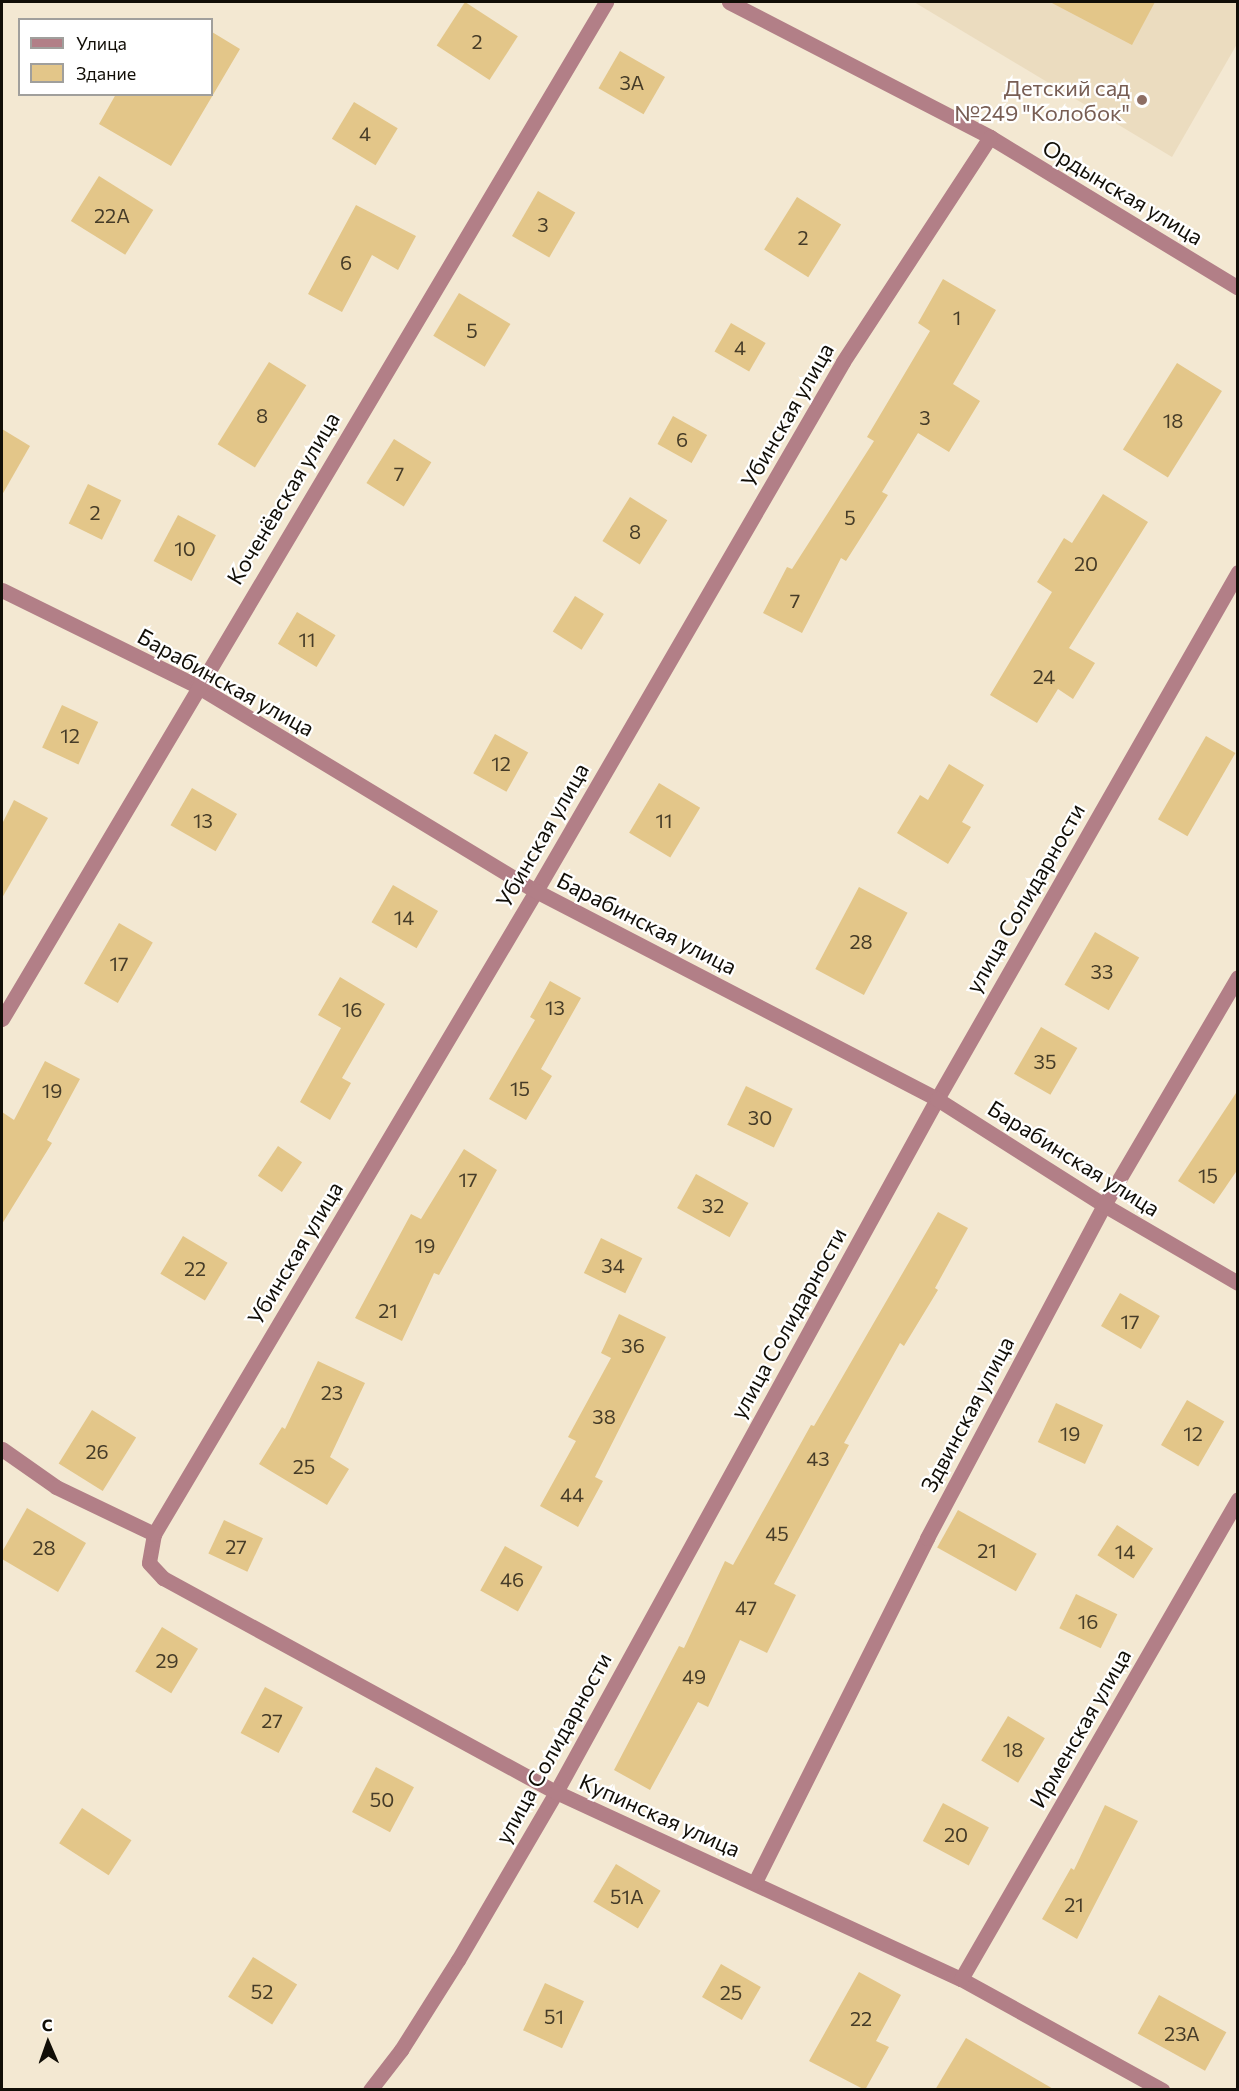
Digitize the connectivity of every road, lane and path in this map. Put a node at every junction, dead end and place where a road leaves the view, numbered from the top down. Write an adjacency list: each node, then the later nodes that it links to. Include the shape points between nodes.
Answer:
1 (606, 2): 7 (street, Коченёвская улица)
2 (729, 2): 3 (street, Ордынская улица)
3 (990, 137): 4 (street, Ордынская улица); 8 (street, Убинская улица, via 843,362)
4 (1238, 288)
5 (1238, 572): 11 (street, улица Солидарности)
6 (2, 590): 7 (street, Барабинская улица)
7 (197, 686): 8 (street, Барабинская улица); 10 (street, Коченёвская улица)
8 (536, 891): 11 (street, Барабинская улица); 16 (street, Убинская улица)
9 (1238, 977): 12 (street, Здвинская улица)
10 (2, 1019)
11 (937, 1099): 12 (street, Барабинская улица); 18 (street, улица Солидарности)
12 (1104, 1205): 13 (street, Барабинская улица); 19 (street, Здвинская улица, via 927,1538)
13 (1238, 1283)
14 (2, 1449): 16 (street, via 56,1487)
15 (1238, 1498): 20 (street, Ирменская улица)
16 (154, 1534): 17 (street, Убинская улица)
17 (149, 1563): 18 (street, Купинская улица, via 163,1578)
18 (556, 1792): 19 (street, Купинская улица); 21 (street, улица Солидарности, via 458,1960 401,2050)
19 (755, 1882): 20 (street, Купинская улица)
20 (961, 1979): 22 (street, Купинская улица)
21 (370, 2090)
22 (1162, 2090)

